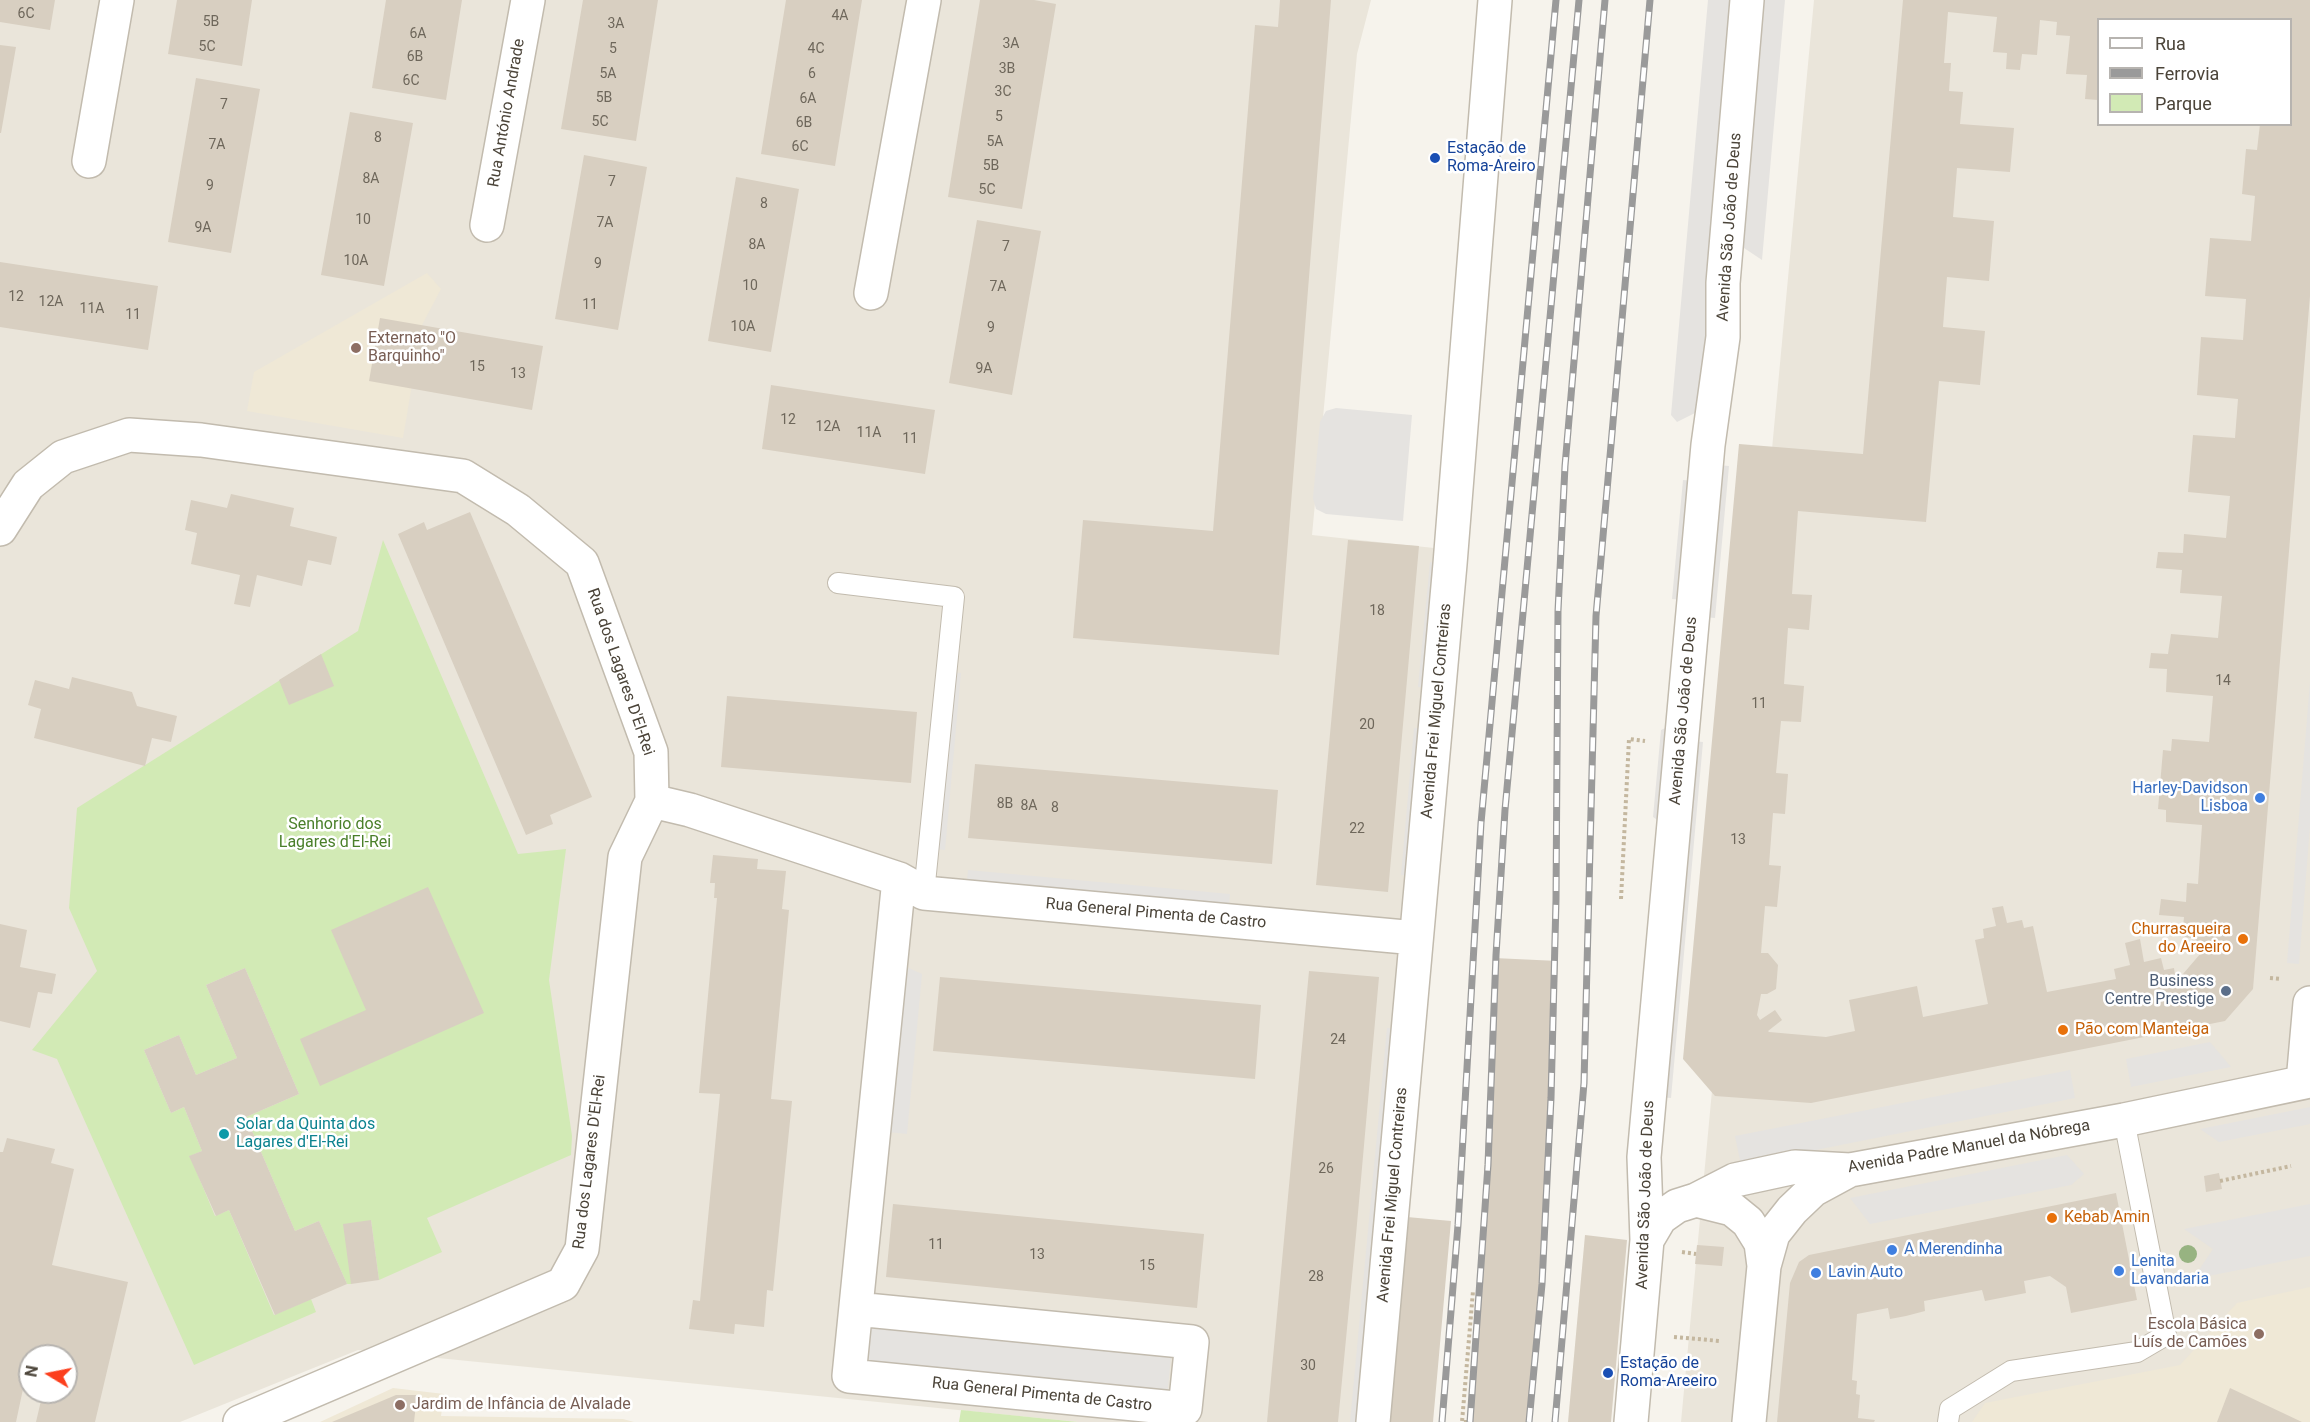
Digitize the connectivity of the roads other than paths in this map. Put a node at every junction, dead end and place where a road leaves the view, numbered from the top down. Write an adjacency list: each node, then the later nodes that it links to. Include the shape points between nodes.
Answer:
1 (117, 0): 6 (street)
2 (528, 0): 7 (street, Rua António Andrade)
3 (924, 0): 8 (street)
4 (1495, 0): 13 (street, Avenida Frei Miguel Contreiras)
5 (1747, 0): 19 (street, Avenida São João de Deus, via 1723,283 1723,337 1708,445 1644,1157)
6 (89, 161)
7 (488, 225)
8 (871, 293)
9 (0, 529): 11 (street, Rua dos Lagares D'El-Rei, via 28,485 63,457 129,435 463,476 518,510 582,563 651,752)
10 (838, 583): 12 (lane, via 954,597)
11 (652, 801): 12 (street, Rua General Pimenta de Castro, via 690,810); 22 (street, Rua dos Lagares D'El-Rei, via 625,857 582,1250 563,1284)
12 (911, 886): 13 (street, Rua General Pimenta de Castro); 21 (street, Rua General Pimenta de Castro)
13 (1416, 938): 23 (street, Avenida Frei Miguel Contreiras)
14 (2310, 1003): 15 (street)
15 (2307, 1081): 16 (street, Avenida Padre Manuel da Nóbrega)
16 (2124, 1120): 17 (street, Avenida Padre Manuel da Nóbrega); 26 (lane, via 2166,1335 2137,1352 2011,1371 1950,1409)
17 (1850, 1170): 18 (street, Avenida Padre Manuel da Nóbrega, via 1795,1167 1735,1180); 20 (street, via 1813,1190 1792,1210 1773,1234)
18 (1696, 1200): 19 (street, Avenida Padre Manuel da Nóbrega, via 1677,1206 1660,1218); 20 (street, via 1732,1209 1748,1222 1761,1243)
19 (1647, 1240): 24 (street, Avenida São João de Deus)
20 (1764, 1266): 25 (street)
21 (856, 1309): 21 (street, Rua General Pimenta de Castro, via 849,1376 1185,1409 1192,1342)
22 (240, 1422)
23 (1373, 1422)
24 (1630, 1422)
25 (1749, 1422)
26 (1948, 1422)

